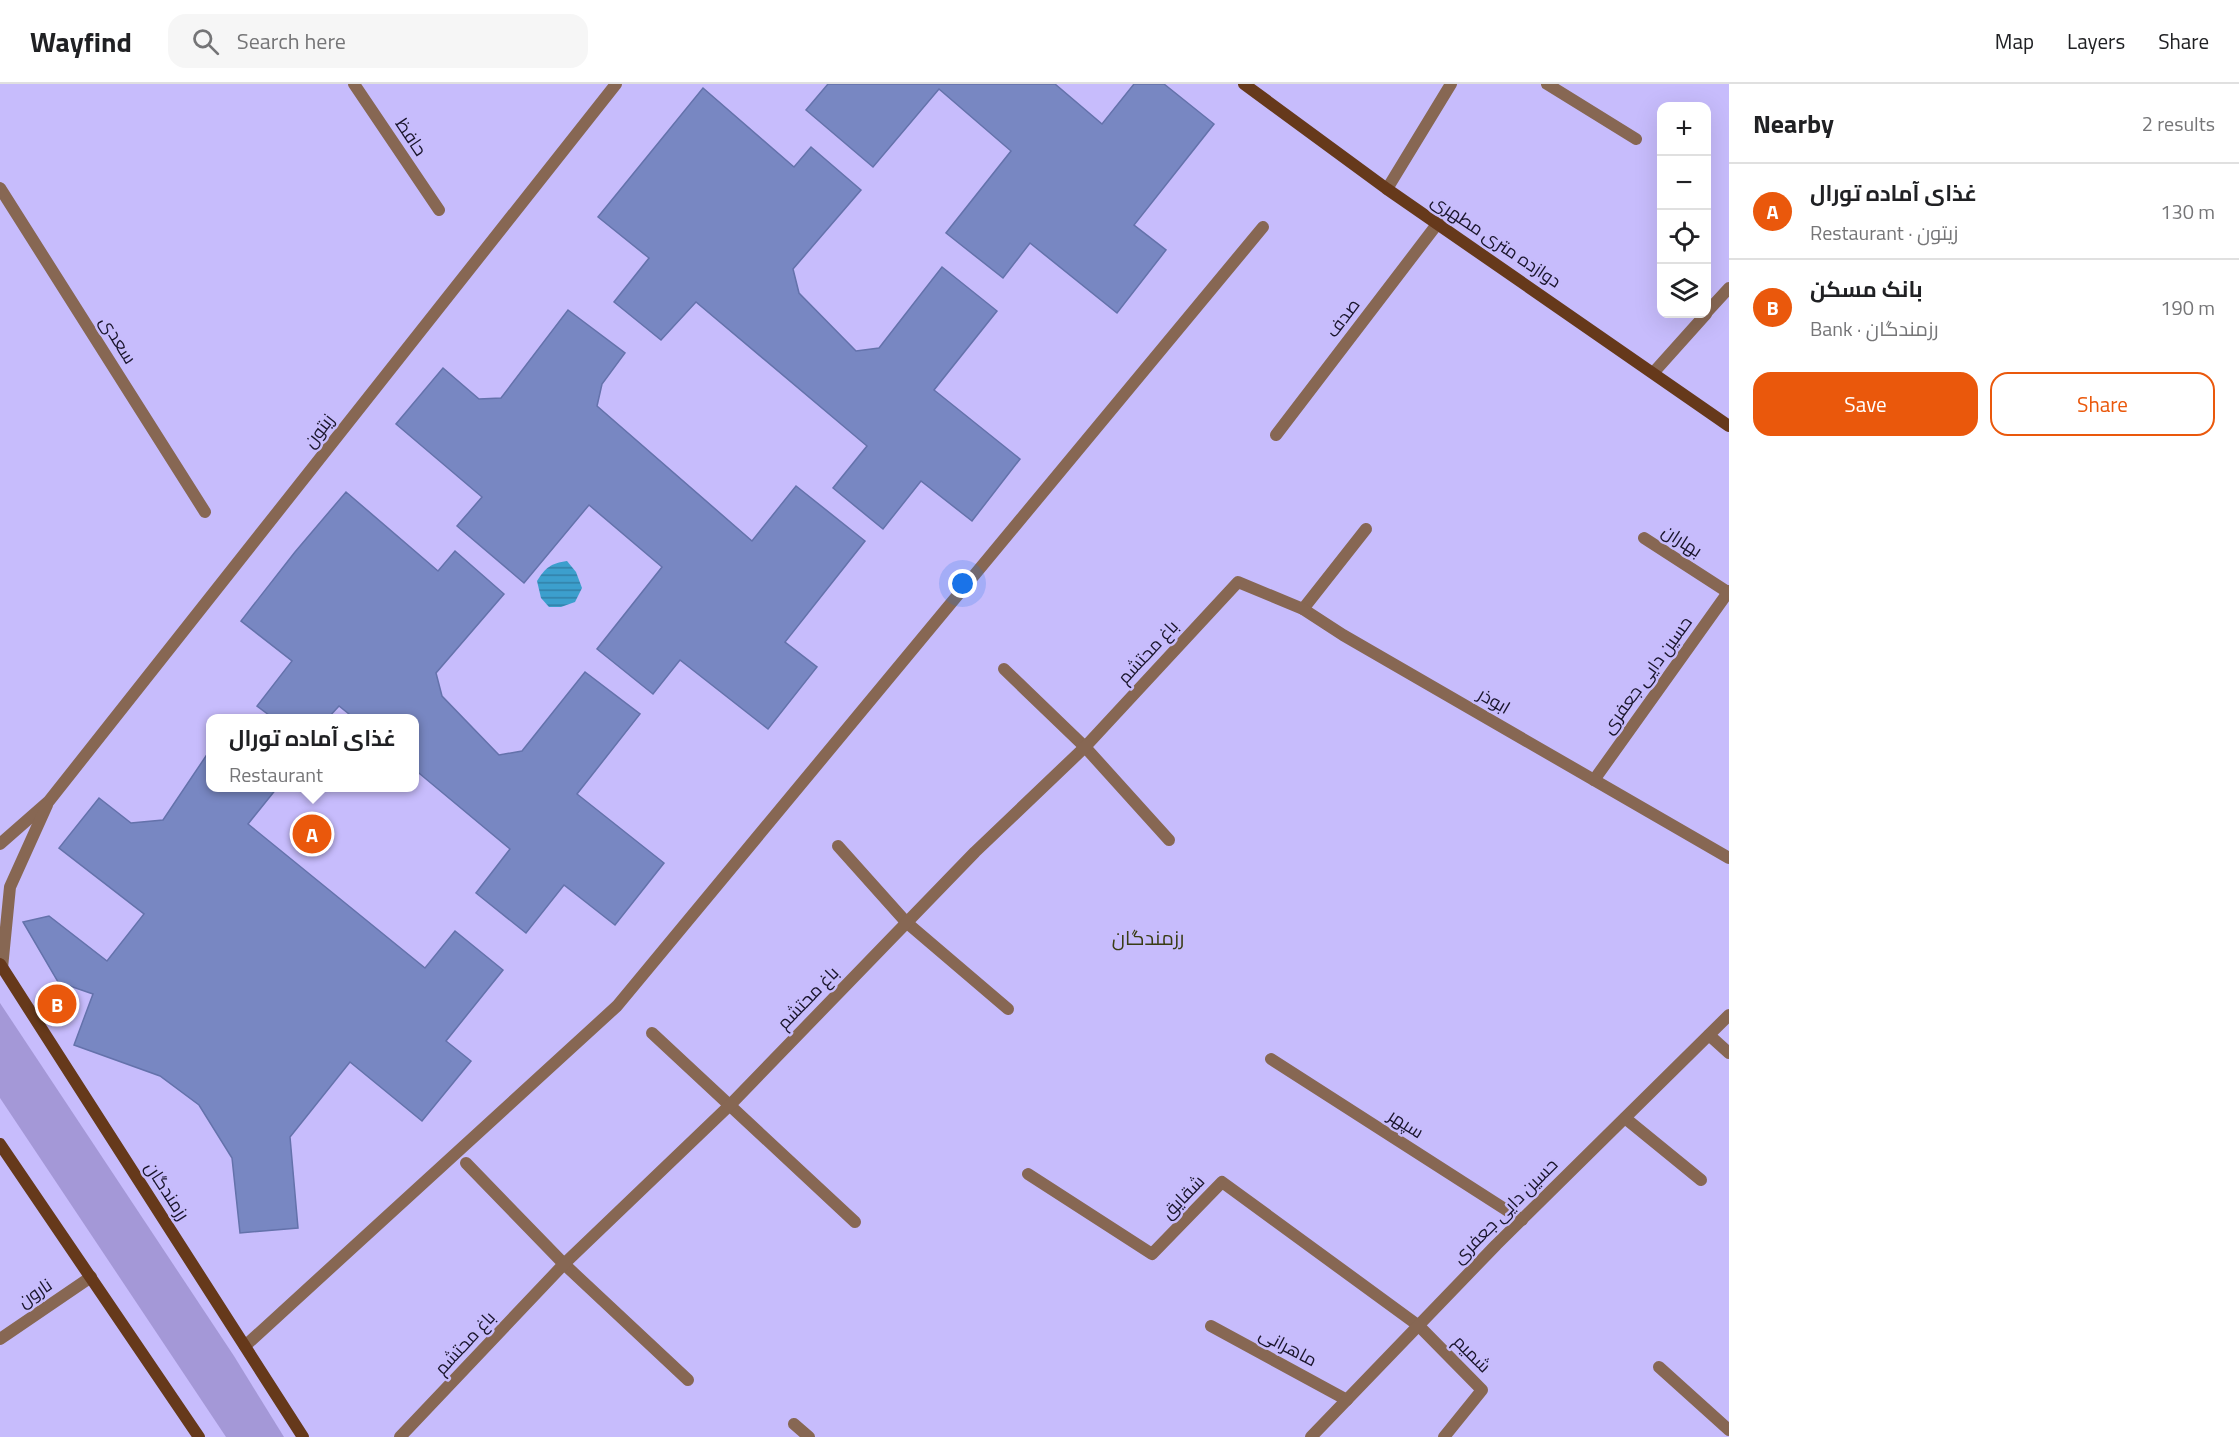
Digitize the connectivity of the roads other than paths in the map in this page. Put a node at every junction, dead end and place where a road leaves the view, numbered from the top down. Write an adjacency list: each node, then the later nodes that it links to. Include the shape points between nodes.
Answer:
1 (354, 84): 9 (street, حافظ)
2 (616, 84): 27 (street, زیتون)
3 (1244, 84): 8 (main road, دوازده متری مطهری)
4 (1451, 84): 8 (street)
5 (1547, 84): 6 (street)
6 (1636, 139)
7 (0, 188): 18 (street, سعدی)
8 (1387, 189): 10 (main road, دوازده متری مطهری)
9 (440, 210)
10 (1438, 223): 15 (main road, دوازده متری مطهری); 17 (street, صدف)
11 (1263, 227): 53 (street, via 617,1006)
12 (1729, 288): 13 (street)
13 (1711, 308)
14 (1702, 318): 15 (street)
15 (1654, 372): 16 (main road, دوازده متری مطهری)
16 (1729, 426)
17 (1276, 435)
18 (205, 512)
19 (1366, 529): 23 (street)
20 (1644, 538): 22 (street, بهاران)
21 (1238, 582): 23 (street, ابوذر); 25 (street, باغ محتشم)
22 (1729, 592): 26 (street, حسین دایی جعفری)
23 (1303, 609): 26 (street, ابوذر)
24 (1004, 669): 25 (street)
25 (1084, 747): 28 (street); 32 (street, باغ محتشم)
26 (1594, 780): 31 (street, ابوذر)
27 (49, 801): 29 (street); 33 (street, via 10,887)
28 (1169, 840)
29 (0, 844)
30 (838, 846): 32 (street)
31 (1729, 858)
32 (906, 922): 34 (street); 40 (street, باغ محتشم)
33 (1, 966): 53 (main road, رزمندگان)
34 (1008, 1010)
35 (1729, 1015): 37 (street, حسین دایی جعفری)
36 (652, 1033): 40 (street)
37 (1709, 1035): 38 (street); 41 (street, حسین دایی جعفری)
38 (1729, 1053)
39 (1271, 1059): 46 (street, سپهر)
40 (730, 1105): 47 (street); 48 (street, باغ محتشم)
41 (1625, 1118): 45 (street); 46 (street, حسین دایی جعفری)
42 (0, 1144): 49 (main road)
43 (466, 1163): 48 (street)
44 (1028, 1174): 51 (street, شقایق, via 1152,1254 1222,1182)
45 (1701, 1180)
46 (1522, 1220): 51 (street, حسین دایی جعفری)
47 (855, 1222)
48 (564, 1264): 55 (street); 61 (street, باغ محتشم)
49 (91, 1277): 52 (street, نارون); 59 (main road)
50 (1211, 1326): 56 (street, ماهرانی)
51 (1419, 1326): 56 (street, حسین دایی جعفری); 64 (street, شمیم, via 1482,1390)
52 (0, 1339)
53 (245, 1346): 60 (main road, رزمندگان)
54 (1659, 1367): 58 (street)
55 (688, 1380)
56 (1347, 1400): 63 (street, حسین دایی جعفری)
57 (794, 1424): 62 (street)
58 (1729, 1431)
59 (199, 1437)
60 (303, 1437)
61 (400, 1437)
62 (809, 1437)
63 (1311, 1437)
64 (1444, 1437)

